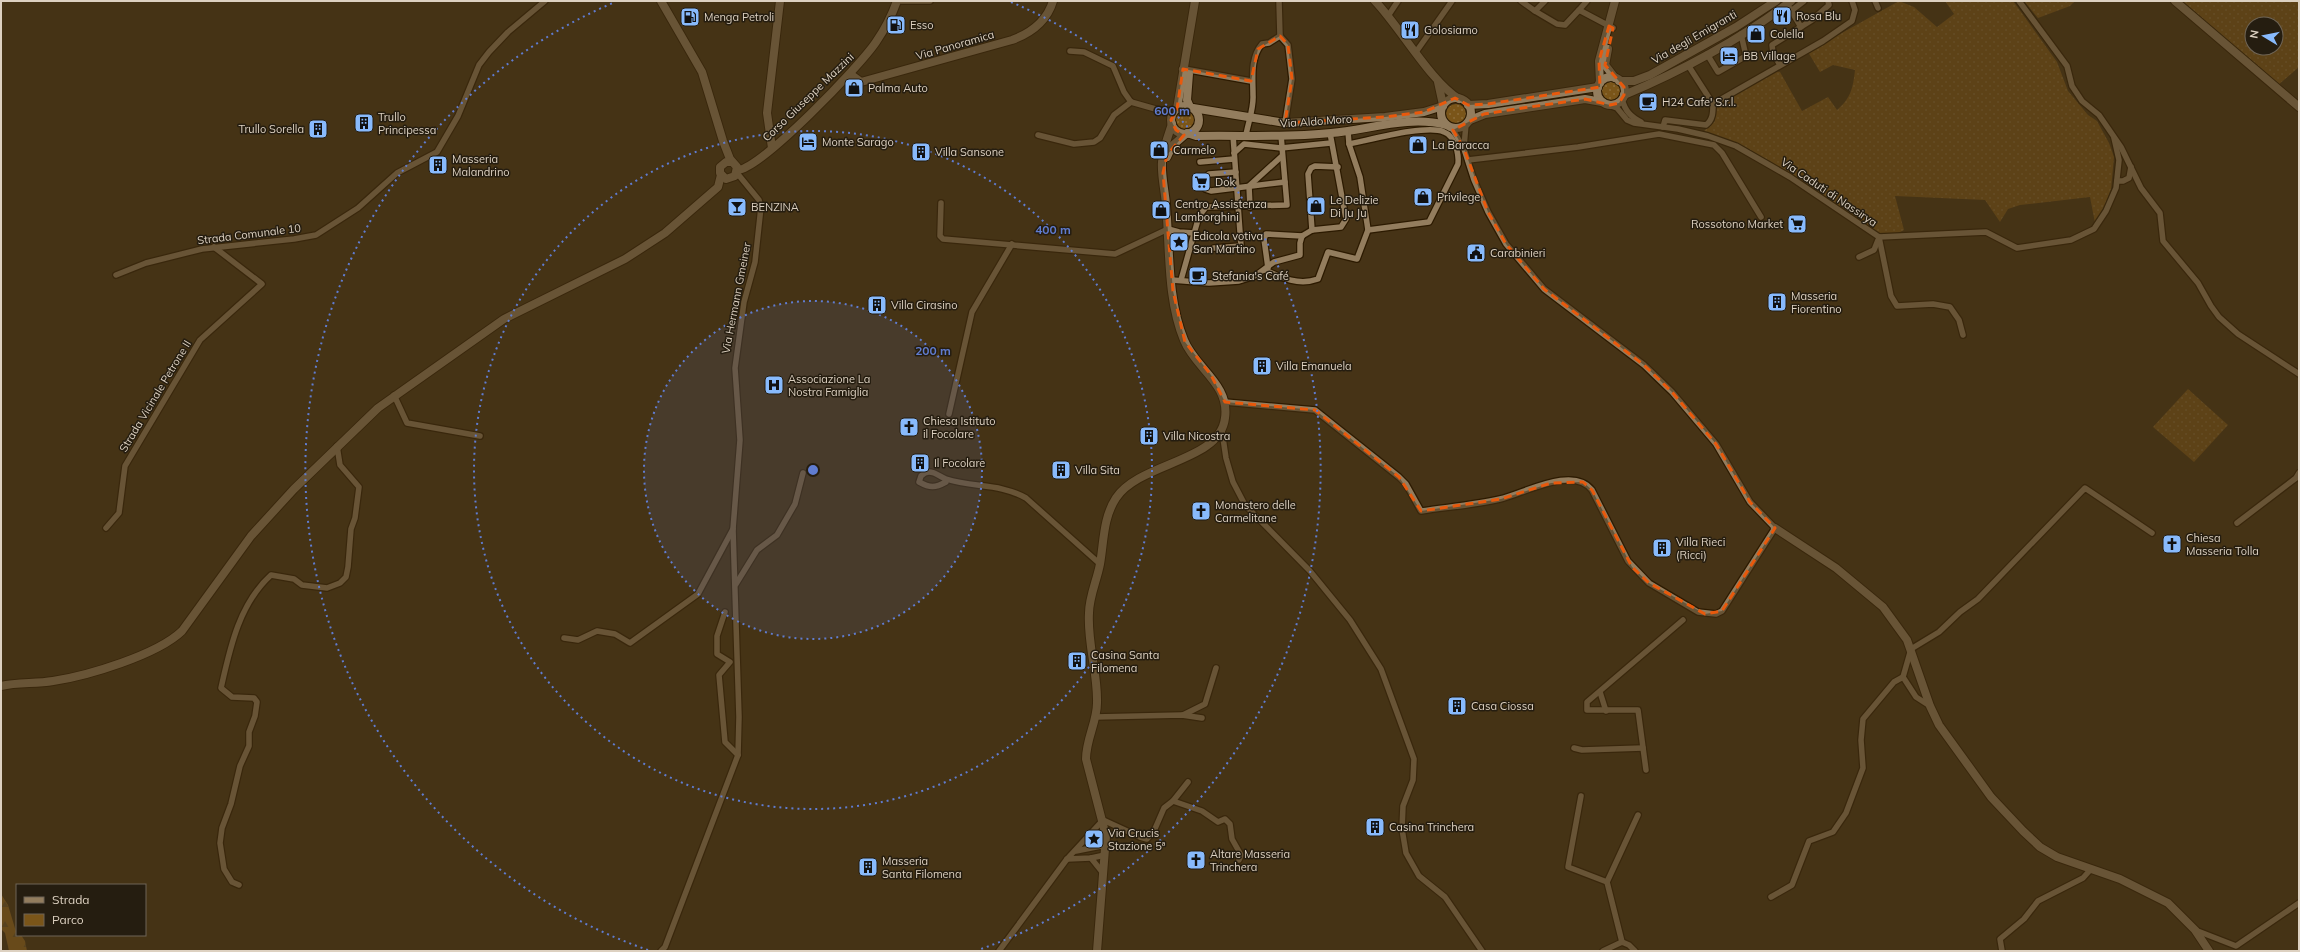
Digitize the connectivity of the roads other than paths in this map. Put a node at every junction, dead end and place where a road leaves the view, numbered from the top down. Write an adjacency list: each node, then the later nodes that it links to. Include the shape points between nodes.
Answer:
1 (545, 1): 108 (street, Strada Comunale 10, via 508,32 482,60 458,116 437,152 397,173 358,208 316,235 294,240)
2 (661, 1): 72 (main road, via 702,72)
3 (780, 1): 75 (main road, via 767,113)
4 (897, 1): 40 (main road, Corso Giuseppe Mazzini, via 877,42)
5 (901, 1): 6 (street)
6 (930, 1)
7 (1053, 1): 40 (main road, Via Panoramica, via 1050,9 1033,30 1012,40 859,82)
8 (1195, 1): 39 (main road)
9 (1280, 1): 33 (street)
10 (1375, 1): 29 (main road)
11 (1398, 1): 29 (street)
12 (1452, 1): 35 (street)
13 (1521, 1): 28 (street)
14 (1545, 1): 28 (street)
15 (1587, 1): 27 (street)
16 (1615, 1): 30 (main road)
17 (1620, 1): 30 (main road)
18 (1776, 1): 42 (main road, Via degli Emigranti, via 1736,27 1650,75 1634,81)
19 (1804, 1): 25 (street)
20 (1828, 1): 31 (street, via 1829,5 1824,10)
21 (1852, 1): 38 (street, via 1855,10 1852,21)
22 (1875, 1): 26 (street)
23 (2019, 1): 71 (street, via 2066,66 2072,86 2082,100 2099,115)
24 (2175, 1): 52 (main road)
25 (1789, 5): 31 (street); 32 (main road, Via degli Emigranti)
26 (1878, 8)
27 (1579, 10): 28 (street, via 1565,25 1557,24); 30 (street)
28 (1535, 11)
29 (1388, 16): 35 (main road)
30 (1611, 27): 42 (main road, via 1606,65); 44 (main road, via 1599,60)
31 (1801, 27): 38 (street, via 1772,45 1773,53)
32 (1741, 34): 36 (main road, Via degli Emigranti); 36 (street, Via degli Emigranti, via 1746,56 1718,72)
33 (1280, 36): 43 (street, via 1262,44 1258,49); 57 (street, via 1288,45 1292,79)
34 (1070, 51): 47 (street, via 1084,52 1113,66)
35 (1416, 52): 41 (main road)
36 (1707, 54): 37 (main road, Via degli Emigranti)
37 (1688, 65): 45 (main road, Via degli Emigranti); 49 (street)
38 (1780, 65): 49 (street)
39 (1183, 69): 43 (street); 53 (main road, via 1189,74 1187,100); 54 (main road)
40 (850, 74): 75 (main road, Corso Giuseppe Mazzini)
41 (1436, 78): 46 (main road); 50 (main road)
42 (1617, 80): 44 (main road, Via degli Emigranti, via 1607,78); 45 (main road, via 1624,87)
43 (1251, 81): 55 (street, via 1254,96)
44 (1599, 85): 48 (main road, via 1598,95); 51 (main road, Via degli Emigranti, via 1488,104)
45 (1623, 97): 48 (main road, Via degli Emigranti, via 1615,105); 60 (street, Via Caduti di Nassirya, via 1624,106 1632,118)
46 (1460, 99): 50 (main road, via 1450,99); 51 (main road)
47 (1131, 102): 54 (street); 67 (street, via 1114,115 1100,138 1094,142 1074,144)
48 (1604, 103): 56 (main road, Via degli Emigranti, via 1585,99 1484,114); 60 (street, Via Caduti di Nassirya, via 1617,108 1627,120)
49 (1713, 104): 62 (street, via 1710,122 1706,125 1665,120)
50 (1443, 105): 57 (main road, Via Aldo Moro, via 1424,112 1384,117); 61 (main road, via 1440,114)
51 (1468, 105): 56 (main road)
52 (2299, 107)
53 (1192, 108): 54 (main road); 55 (main road, Via Aldo Moro); 64 (main road, via 1198,116 1198,125)
54 (1175, 111): 59 (main road)
55 (1249, 118): 57 (main road, Via Aldo Moro); 69 (street)
56 (1468, 122): 61 (main road); 77 (street)
57 (1285, 123)
58 (1405, 123): 61 (main road, Via Aldo Moro, via 1424,121); 63 (main road, Via Aldo Moro); 66 (street)
59 (1172, 124): 64 (main road, via 1180,132); 89 (main road, via 1162,163)
60 (1647, 124): 62 (street, Via Caduti di Nassirya)
61 (1449, 127): 77 (street)
62 (1663, 127): 106 (street, Via Caduti di Nassirya, via 1708,136 1736,146 1790,177)
63 (1348, 131): 65 (main road, Via Aldo Moro); 74 (street)
64 (1187, 133): 68 (main road, Via Aldo Moro, via 1196,136); 89 (main road, via 1172,146 1167,155)
65 (1330, 133): 70 (main road, Via Aldo Moro); 73 (street)
66 (1404, 134): 74 (street); 103 (street, via 1427,129 1444,132 1454,142 1458,164 1429,222)
67 (1038, 135)
68 (1233, 135): 69 (main road, Via Aldo Moro); 78 (street)
69 (1246, 135): 70 (main road, Via Aldo Moro)
70 (1281, 135): 76 (street)
71 (2114, 138): 80 (street); 82 (street, Via Caduti di Nassirya)
72 (723, 141): 84 (main road); 87 (main road)
73 (1331, 143): 76 (street, Via Aldo Moro); 85 (street)
74 (1349, 144): 103 (street, via 1360,177)
75 (772, 148): 87 (main road, Corso Giuseppe Mazzini, via 752,164)
76 (1282, 148): 78 (street, Via Aldo Moro, via 1244,144); 79 (street)
77 (1464, 149): 81 (street)
78 (1234, 156): 83 (street); 88 (street)
79 (1282, 156): 93 (street); 94 (street)
80 (2126, 157): 82 (street); 86 (street)
81 (1468, 160): 100 (street, via 1573,148 1659,134 1714,146 1722,153); 128 (street, via 1488,212 1506,244 1544,289 1644,365 1672,392 1716,444 1750,502)
82 (2119, 160): 92 (street, Via Caduti di Nassirya)
83 (1200, 162)
84 (722, 164): 87 (main road, Corso Giuseppe Mazzini); 90 (main road)
85 (1338, 167): 102 (street, via 1315,166 1308,174); 102 (street, via 1346,219 1344,224)
86 (2131, 167): 92 (street, via 2128,178 2123,182); 116 (street, via 2141,188 2160,213 2163,241 2198,283 2219,317 2238,334)
87 (736, 168): 91 (main road); 129 (street, Via Hermann Gmeiner, via 759,200 761,207 755,262 744,302 735,359 740,440)
88 (1236, 172): 95 (street); 95 (street, via 1209,174 1205,178 1206,189 1211,191)
89 (1163, 174): 101 (main road)
90 (721, 175): 91 (main road); 96 (main road, via 718,187)
91 (730, 179): 96 (main road, via 727,184)
92 (2117, 181): 106 (street, Via Caduti di Nassirya, via 2106,211 2094,229 2071,240 2017,248 1986,232)
93 (1285, 182): 94 (street); 99 (street, via 1287,205)
94 (1249, 186): 95 (street); 99 (street)
95 (1237, 188): 98 (street)
96 (704, 200): 117 (main road, via 665,234 625,259 504,319)
97 (941, 203): 107 (street, via 941,238)
98 (1238, 207): 99 (street); 104 (street, via 1206,207 1199,216); 109 (street, via 1241,246)
99 (1250, 207)
100 (1761, 217)
101 (1168, 228): 104 (street); 107 (street, via 1115,254); 113 (main road)
102 (1312, 230): 105 (street)
103 (1368, 230): 111 (street, via 1357,259 1328,252 1318,279 1310,282 1288,281)
104 (1195, 233): 114 (street)
105 (1302, 236): 111 (street, via 1300,255 1274,262); 111 (street, via 1266,234)
106 (1879, 237): 110 (street, via 1874,250); 115 (street, via 1891,296 1897,306 1932,304 1950,307 1959,320)
107 (1012, 244): 119 (street, via 972,312)
108 (214, 247): 112 (street, Strada Comunale 10, via 146,263); 127 (street, Strada Vicinale Petrone II, via 262,284 200,340 125,466 119,513)
109 (1214, 248)
110 (1860, 257)
111 (1266, 269): 114 (street, via 1239,281 1209,283)
112 (116, 275)
113 (1172, 280): 114 (street); 118 (main road, via 1179,325 1185,342 1195,358 1211,375)
114 (1181, 280)
115 (1963, 335)
116 (2299, 374)
117 (394, 395): 121 (street, via 407,423); 122 (main road)
118 (1225, 402): 120 (main road); 128 (street, via 1315,410 1399,477 1406,484 1421,511 1501,499 1551,483 1572,480 1583,482 1592,490 1632,567 1649,583 1705,614 1722,611)
119 (949, 414)
120 (1222, 431): 131 (main road, via 1202,450 1147,473 1117,497 1107,515); 173 (street, via 1233,482 1245,505 1310,571 1350,620 1381,669 1414,759 1413,780 1403,806 1402,829 1406,853 1419,876 1445,897)
121 (480, 436)
122 (337, 445): 139 (main road, via 251,536 182,631 169,642 124,662 76,676); 164 (street, via 340,465 359,487 346,576 340,583 327,588 302,585 294,579 271,575 262,583 245,608 232,641 222,680 221,688 232,697 254,698 257,702 249,732 249,746 240,766 220,843 224,869 232,882)
123 (803, 473): 132 (street, via 795,504 777,535 757,550)
124 (2299, 473): 126 (street, via 2296,478)
125 (946, 479): 131 (street, via 1002,487 1026,498)
126 (2237, 523)
127 (106, 528)
128 (1775, 528): 136 (main road, via 1836,568 1878,602 1897,624)
129 (733, 529): 132 (street, Via Hermann Gmeiner); 135 (street, via 698,594 630,643 615,634 597,631 578,640)
130 (2152, 532): 136 (street, via 2085,488 1978,599 1938,632)
131 (1100, 564): 144 (main road, via 1088,612 1098,703)
132 (736, 584): 148 (street, Via Hermann Gmeiner)
133 (725, 612): 148 (street, via 717,636 717,654 730,662 720,675 725,742)
134 (1683, 620): 140 (street)
135 (564, 638)
136 (1911, 649): 138 (street); 141 (main road)
137 (1216, 668): 143 (street, via 1205,704)
138 (1903, 677): 141 (street, via 1916,697); 165 (street, via 1894,682 1863,719 1863,768 1846,813 1833,832 1809,841 1792,885)
139 (1, 686)
140 (1600, 692): 142 (street); 142 (street, via 1587,702 1586,707 1588,710)
141 (1930, 706): 161 (main road, via 1939,724 1991,796 2023,831 2040,847 2057,857)
142 (1606, 711): 147 (street, via 1638,710)
143 (1182, 715): 144 (street); 145 (street)
144 (1095, 718): 154 (main road, via 1086,746 1086,759)
145 (1202, 718)
146 (1574, 748): 147 (street)
147 (1643, 748): 149 (street)
148 (738, 755): 170 (street, Via Hermann Gmeiner, via 666,947)
149 (1646, 770)
150 (1188, 782): 152 (street)
151 (1581, 796): 163 (street, via 1568,867)
152 (1173, 801): 154 (street, via 1164,808 1154,831 1147,839); 160 (street, via 1202,811 1218,822 1225,819 1230,824 1232,839 1241,854)
153 (1638, 815): 163 (street)
154 (1103, 820): 155 (main road); 156 (street)
155 (1106, 845): 156 (street); 157 (main road)
156 (1076, 851): 159 (street)
157 (1105, 855): 158 (street); 162 (main road)
158 (1091, 858): 159 (street); 162 (street)
159 (1067, 859): 171 (street)
160 (1239, 860)
161 (2091, 869): 167 (main road, via 2120,879 2168,904); 176 (street, via 2083,878 2038,901 2024,919 2000,939)
162 (1104, 874): 172 (main road)
163 (1607, 882): 168 (street)
164 (239, 885)
165 (1771, 897)
166 (2299, 903): 169 (street)
167 (2195, 930): 169 (street, via 2236,946); 177 (main road)
168 (1622, 942): 174 (street); 175 (street)
169 (2242, 944): 178 (street)
170 (661, 951)
171 (999, 951)
172 (1097, 951)
173 (1482, 951)
174 (1603, 951)
175 (1635, 951)
176 (2002, 951)
177 (2209, 951)
178 (2242, 951)

